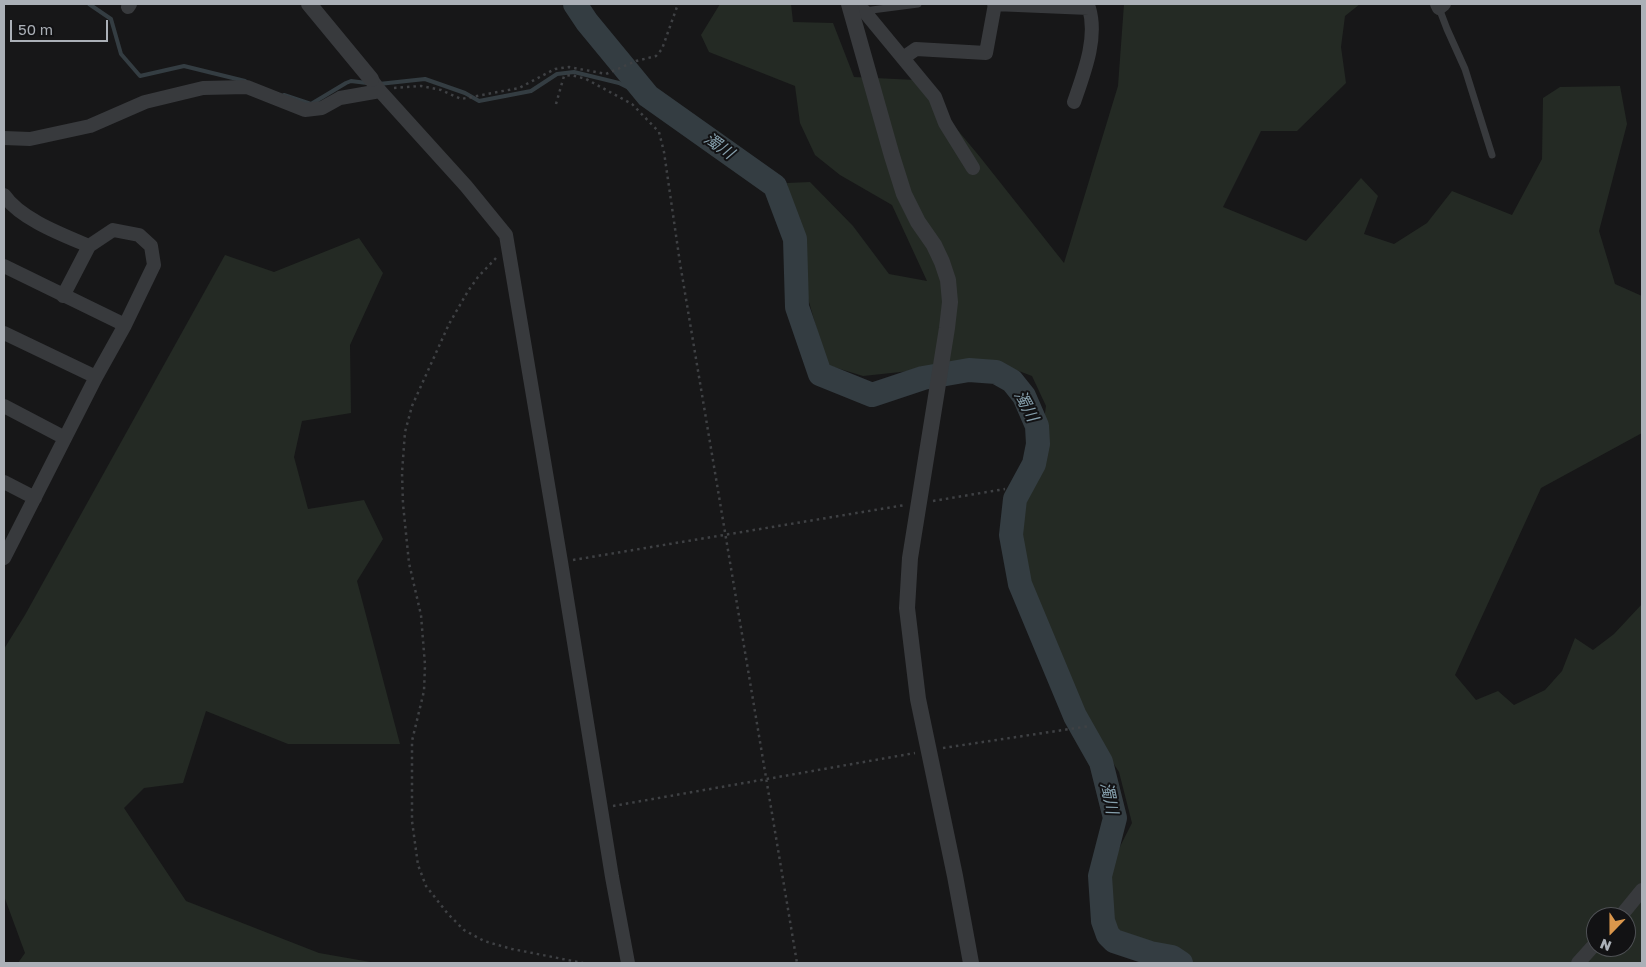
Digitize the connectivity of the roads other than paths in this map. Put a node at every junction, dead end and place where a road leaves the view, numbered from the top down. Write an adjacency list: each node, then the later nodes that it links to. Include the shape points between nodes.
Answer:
1 (309, 4): 8 (street)
2 (918, 4): 5 (lane)
3 (994, 4): 6 (street); 7 (street, via 986,53 916,49)
4 (1440, 5): 11 (lane, via 1465,69)
5 (856, 6): 7 (street); 28 (street, via 904,194 934,245 948,280 947,328 910,558 907,608 918,699)
6 (1089, 6): 9 (street, via 1093,22 1088,60)
7 (903, 58): 12 (street, via 935,97 945,123)
8 (376, 86): 10 (street, via 322,108 305,110 247,87 203,88 144,102 90,126 30,140); 27 (street, via 506,235)
9 (1074, 102)
10 (4, 138)
11 (1492, 155)
12 (973, 168)
13 (4, 195): 14 (street, via 10,204 33,220)
14 (89, 246): 16 (street); 17 (street, via 113,230 139,235 151,246 154,266)
15 (4, 266): 16 (street)
16 (64, 296): 17 (street)
17 (125, 325): 19 (street)
18 (4, 333): 19 (street)
19 (96, 377): 21 (street)
20 (4, 406): 21 (street)
21 (65, 438): 23 (street)
22 (4, 482): 23 (street)
23 (35, 498): 24 (street)
24 (4, 558)
25 (1642, 890): 26 (street)
26 (1628, 907)
27 (628, 963)
28 (971, 963)

